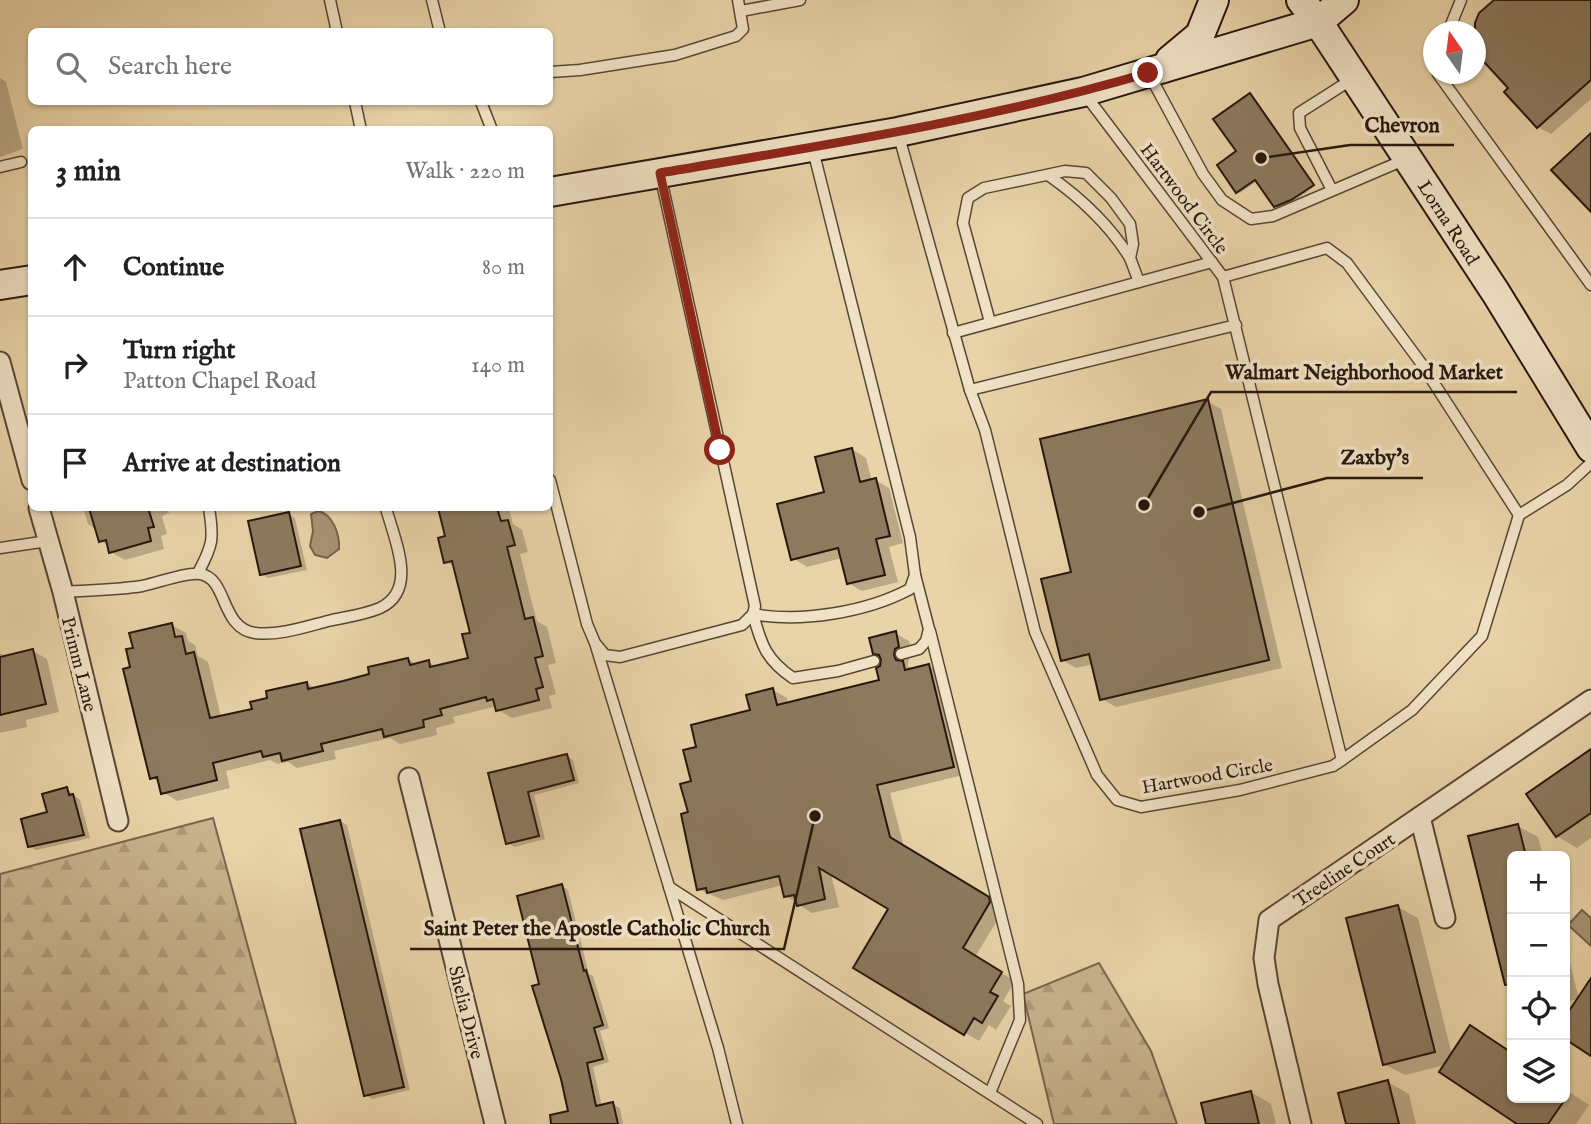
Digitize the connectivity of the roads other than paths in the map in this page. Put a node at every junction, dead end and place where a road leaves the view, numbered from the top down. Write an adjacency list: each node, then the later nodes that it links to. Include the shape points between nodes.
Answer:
1 (330, 0): 12 (lane)
2 (432, 0): 13 (lane)
3 (738, 0): 9 (lane)
4 (800, 0): 9 (lane)
5 (1214, 0): 14 (main road, via 1200,36)
6 (1301, 0): 11 (main road, Lorna Road)
7 (1343, 0): 11 (main road)
8 (1461, 0): 10 (lane)
9 (741, 11): 15 (lane, via 743,29 736,36 675,55)
10 (1452, 21)
11 (1318, 22): 14 (main road); 16 (main road, Lorna Road)
12 (336, 28)
13 (439, 28)
14 (1154, 71): 18 (main road); 30 (lane, via 1203,174 1222,200 1251,219 1273,216)
15 (553, 72)
16 (1355, 78): 25 (main road, Lorna Road); 30 (lane, via 1299,113 1300,128)
17 (1445, 84): 35 (lane)
18 (1083, 92): 23 (main road); 33 (lane, Hartwood Circle)
19 (356, 105): 21 (lane)
20 (482, 105): 22 (lane)
21 (360, 126)
22 (490, 126)
23 (898, 132): 24 (main road); 41 (lane, Hartwood Circle)
24 (813, 147): 28 (main road); 55 (lane, via 910,537)
25 (1408, 159): 30 (lane); 44 (main road, Lorna Road)
26 (21, 162): 27 (lane)
27 (0, 167)
28 (660, 173): 31 (main road); 57 (lane, via 755,606)
29 (1048, 175): 32 (lane, via 1114,232); 32 (lane, via 1086,173 1111,198 1130,224); 39 (lane, via 984,188 968,198 963,223)
30 (1332, 190)
31 (553, 191)
32 (1130, 258): 37 (lane)
33 (1212, 262): 34 (lane, Hartwood Circle); 37 (lane)
34 (1223, 277): 40 (lane); 51 (lane, Hartwood Circle, via 1327,248 1347,263 1420,363)
35 (1589, 278)
36 (28, 281): 38 (main road)
37 (1139, 282): 39 (lane)
38 (0, 285)
39 (990, 322): 41 (lane)
40 (1236, 325): 43 (lane); 63 (lane)
41 (954, 332): 43 (lane, Hartwood Circle)
42 (0, 362): 46 (street)
43 (970, 390): 63 (lane, Hartwood Circle, via 985,430 1035,632 1097,775 1117,800 1141,807 1240,790)
44 (1591, 448)
45 (1591, 463): 51 (lane, via 1567,485)
46 (28, 465)
47 (553, 492): 59 (lane)
48 (40, 511): 52 (street, Primm Lane)
49 (210, 511): 54 (lane, via 211,548)
50 (387, 511): 54 (lane, via 402,570 393,601 377,610 298,629 253,633 238,625 228,612 211,578)
51 (1519, 515): 63 (lane, Hartwood Circle, via 1482,636 1412,710)
52 (48, 541): 53 (lane); 56 (street, Primm Lane)
53 (0, 548)
54 (198, 573): 56 (lane, via 139,587)
55 (915, 575): 57 (lane, via 910,589 852,610 796,617); 58 (lane)
56 (63, 593): 66 (street, Primm Lane)
57 (753, 614): 59 (lane, via 742,625 620,657 605,655); 61 (lane, via 762,646 776,667 793,678)
58 (929, 629): 60 (lane, via 919,649); 69 (lane, via 1018,984 1020,1020)
59 (595, 643): 67 (lane)
60 (901, 654)
61 (874, 661)
62 (1591, 700): 65 (street, Treeline Court)
63 (1342, 760)
64 (409, 778): 70 (street, Shelia Drive)
65 (1420, 817): 68 (street); 73 (street, Treeline Court, via 1269,920 1264,958)
66 (118, 821)
67 (669, 887): 69 (lane); 71 (lane)
68 (1445, 918)
69 (990, 1093): 72 (lane)
70 (495, 1124)
71 (737, 1124)
72 (1037, 1124)
73 (1301, 1124)

